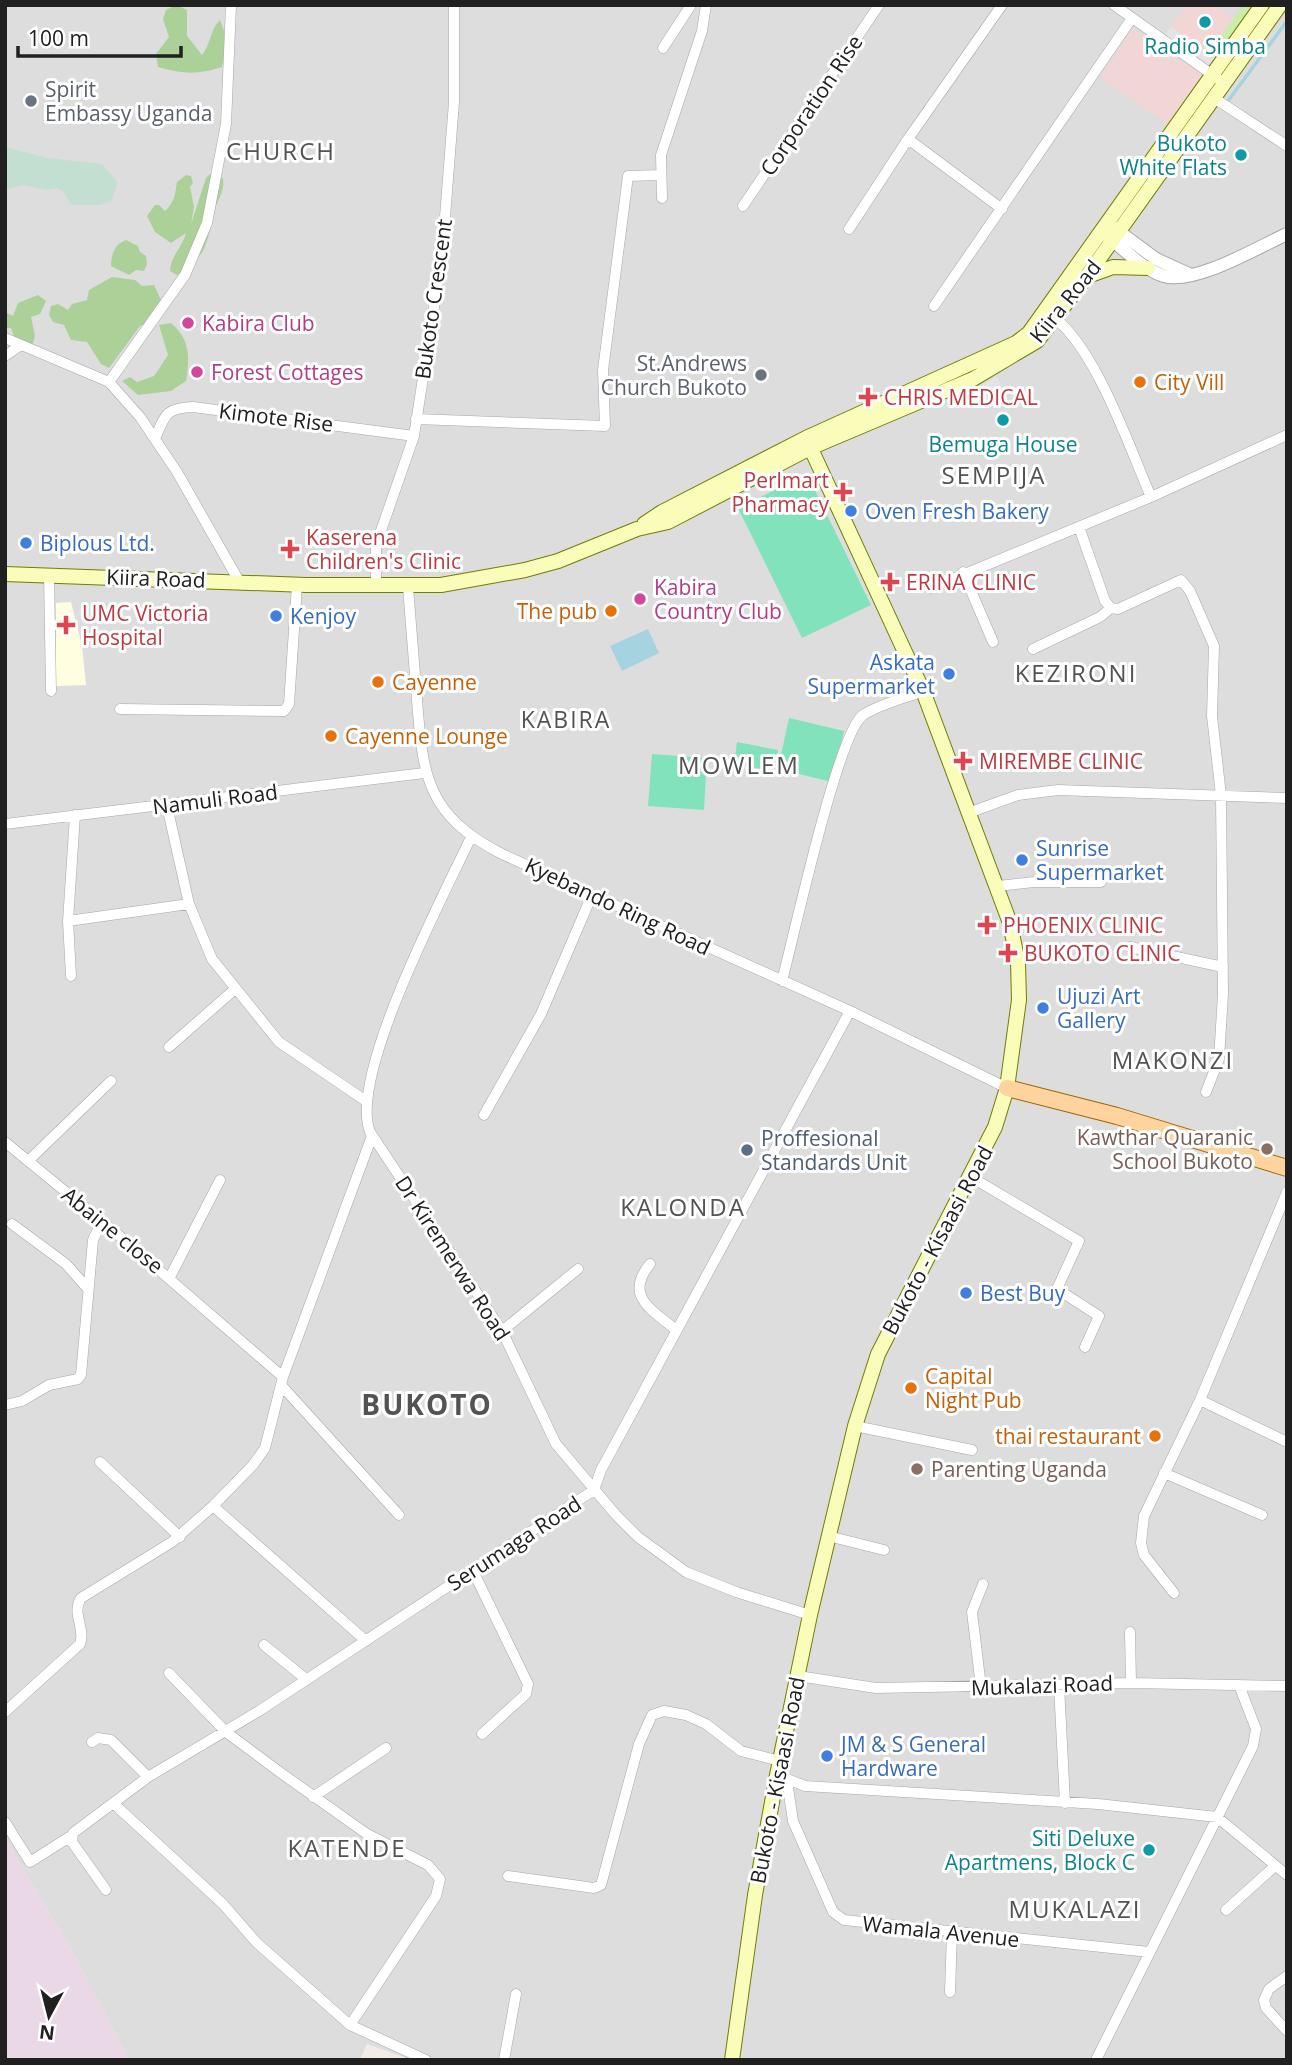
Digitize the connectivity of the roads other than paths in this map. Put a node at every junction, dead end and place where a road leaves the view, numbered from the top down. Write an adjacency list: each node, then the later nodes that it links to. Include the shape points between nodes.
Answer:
1 (231, 5): 31 (street, via 226,124 207,223 185,275)
2 (454, 5): 32 (street, Bukoto Crescent, via 454,102 442,256)
3 (691, 5): 11 (street)
4 (706, 5): 16 (street, via 702,32 661,155)
5 (879, 5): 18 (street, Corporation Rise)
6 (1002, 5): 14 (street)
7 (1114, 5): 10 (street)
8 (1262, 5): 12 (main road, Kiira Road)
9 (1280, 5): 12 (main road, Kiira Road)
10 (1132, 18): 12 (street); 19 (street)
11 (663, 48)
12 (1219, 79): 13 (main road, Kiira Road); 21 (main road, Kiira Road)
13 (1214, 98): 15 (street); 21 (main road, Kiira Road)
14 (908, 139): 19 (street); 20 (street)
15 (1287, 146)
16 (661, 175): 17 (street); 32 (street, via 628,176 603,370 605,426)
17 (662, 198)
18 (743, 206)
19 (1002, 209): 26 (street)
20 (849, 229)
21 (1110, 231): 23 (street); 24 (street); 25 (main road, Kiira Road); 36 (main road, Kiira Road, via 1016,343)
22 (1287, 234): 24 (street)
23 (1148, 268): 24 (street, via 1170,277); 25 (main road, via 1113,267)
24 (1190, 274)
25 (1087, 276): 27 (main road, Kiira Road)
26 (934, 306)
27 (1055, 318): 36 (main road, Kiira Road, via 1029,347 973,379); 37 (street, via 1071,333 1092,366)
28 (5, 338): 29 (street)
29 (21, 345): 30 (street); 31 (street)
30 (5, 356)
31 (109, 382): 35 (street)
32 (416, 419): 34 (street, Bukoto Crescent)
33 (1287, 435): 37 (street)
34 (414, 436): 35 (street, Kimote Rise, via 176,407 166,414); 44 (street, Bukoto Crescent, via 379,533)
35 (155, 439): 42 (street)
36 (808, 443): 45 (main road, Kiira Road, via 668,522 558,561 440,585); 51 (main road, Bukoto - Kisaasi Road)
37 (1152, 497): 38 (street)
38 (1079, 527): 39 (street); 47 (street)
39 (963, 572): 46 (street); 48 (street)
40 (5, 574): 41 (main road, Kiira Road)
41 (49, 574): 42 (main road, Kiira Road); 50 (street)
42 (239, 581): 43 (main road, Kiira Road)
43 (302, 585): 44 (main road, Kiira Road); 52 (street, via 289,704 284,710)
44 (376, 586): 45 (main road, Kiira Road)
45 (401, 587): 53 (street, Kyebando Ring Road)
46 (931, 587)
47 (1111, 608): 49 (street); 54 (street, via 1118,609 1178,580 1190,591 1214,646 1212,716)
48 (993, 642)
49 (1033, 649)
50 (51, 691)
51 (923, 691): 57 (main road, Bukoto - Kisaasi Road); 69 (street, via 862,715 851,730 821,822)
52 (120, 709)
53 (424, 774): 56 (street, Namuli Road); 60 (street, Kyebando Ring Road, via 448,814)
54 (1221, 795): 55 (street); 57 (street, via 1043,791); 67 (street)
55 (1287, 798)
56 (167, 806): 58 (street, Namuli Road); 64 (street)
57 (971, 812): 62 (main road, Bukoto - Kisaasi Road)
58 (75, 815): 59 (street, Namuli Road); 65 (street)
59 (5, 824)
60 (471, 837): 63 (street, Kyebando Ring Road); 76 (street, via 401,991)
61 (1101, 882): 62 (street)
62 (998, 886): 74 (main road, Bukoto - Kisaasi Road, via 1015,943 1019,981)
63 (592, 895): 69 (street, Kyebando Ring Road); 77 (street, via 541,1014)
64 (189, 904): 65 (street); 70 (street, via 206,950)
65 (68, 920): 68 (street)
66 (1130, 947): 67 (street)
67 (1223, 967): 75 (street, via 1222,1040)
68 (71, 976)
69 (782, 981): 71 (street, Kyebando Ring Road)
70 (236, 989): 72 (street); 76 (street, via 279,1042)
71 (850, 1011): 74 (street, Kyebando Ring Road); 91 (street, Serumaga Road)
72 (169, 1047)
73 (111, 1081): 80 (street)
74 (1007, 1088): 81 (main road); 82 (main road, Bukoto - Kisaasi Road)
75 (1206, 1092)
76 (366, 1101): 78 (street)
77 (484, 1115)
78 (372, 1136): 92 (street, Dr Kiremerwa Road); 94 (street)
79 (5, 1142): 80 (street, Abaine close)
80 (28, 1161): 85 (street, Abaine close)
81 (1287, 1168)
82 (971, 1177): 93 (street, via 1079,1241 1057,1289 1099,1316); 97 (main road, Bukoto - Kisaasi Road, via 878,1354)
83 (220, 1180): 89 (street)
84 (1287, 1192): 95 (street)
85 (102, 1221): 89 (street, Abaine close); 90 (street, via 93,1240); 94 (street)
86 (12, 1224): 90 (street, via 66,1264)
87 (650, 1264): 91 (street, via 638,1280 638,1291)
88 (578, 1269): 92 (street)
89 (170, 1277): 94 (street, Abaine close)
90 (88, 1289): 96 (street, via 78,1380 48,1385 22,1401)
91 (676, 1330): 102 (street, Serumaga Road)
92 (502, 1331): 102 (street, Dr Kiremerwa Road, via 553,1438)
93 (1085, 1346)
94 (282, 1381): 103 (street, via 258,1460); 104 (street)
95 (1200, 1400): 98 (street); 101 (street)
96 (5, 1405)
97 (855, 1426): 99 (street); 107 (main road, Bukoto - Kisaasi Road)
98 (1287, 1442)
99 (972, 1450)
100 (100, 1462): 106 (street)
101 (1164, 1473): 105 (street); 111 (street, via 1144,1516 1141,1543 1144,1555)
102 (594, 1490): 109 (street, Serumaga Road); 112 (street, Dr Kiremerwa Road, via 638,1537 686,1572)
103 (214, 1506): 106 (street); 114 (street)
104 (399, 1515)
105 (1262, 1515)
106 (180, 1536): 124 (street, via 81,1598 76,1611 80,1644)
107 (828, 1536): 108 (street); 112 (main road, Bukoto - Kisaasi Road)
108 (884, 1550)
109 (472, 1571): 114 (street, Serumaga Road); 126 (street, via 528,1684 526,1694)
110 (983, 1584): 123 (street, via 971,1612)
111 (1174, 1593)
112 (810, 1615): 117 (main road, Bukoto - Kisaasi Road)
113 (1130, 1632): 119 (street)
114 (366, 1641): 118 (street, Serumaga Road)
115 (264, 1645): 118 (street)
116 (169, 1673): 125 (street)
117 (798, 1676): 123 (street, Mukalazi Road, via 876,1688); 129 (main road, Bukoto - Kisaasi Road)
118 (307, 1680): 125 (street, Serumaga Road)
119 (1131, 1683): 120 (street, Mukalazi Road); 121 (street, Mukalazi Road)
120 (1059, 1685): 123 (street, Mukalazi Road); 133 (street)
121 (1239, 1685): 122 (street, Mukalazi Road); 134 (street, via 1255,1737)
122 (1287, 1686)
123 (981, 1687)
124 (5, 1712)
125 (226, 1732): 130 (street, Serumaga Road); 131 (street)
126 (482, 1734)
127 (92, 1742): 130 (street, via 111,1740)
128 (386, 1748): 131 (street)
129 (782, 1773): 133 (street, via 813,1787); 139 (street, via 741,1751 706,1724 671,1711 658,1712 648,1720 639,1744 601,1885 594,1888); 142 (street, Wamala Avenue, via 793,1821 833,1912 851,1922); 151 (main road, Bukoto - Kisaasi Road, via 755,1895)
130 (148, 1777): 132 (street, Serumaga Road)
131 (313, 1797): 147 (street, via 366,1834 428,1865 440,1879 436,1896)
132 (113, 1803): 136 (street, Serumaga Road); 147 (street, via 223,1904 256,1942)
133 (1065, 1803): 134 (street)
134 (1217, 1817): 137 (street); 143 (street)
135 (5, 1822): 136 (street, Serumaga Road, via 30,1862)
136 (71, 1836): 140 (street)
137 (1275, 1866): 138 (street); 141 (street)
138 (1287, 1875)
139 (508, 1876)
140 (106, 1890)
141 (1226, 1910)
142 (952, 1932): 143 (street, Wamala Avenue); 145 (street)
143 (1149, 1952): 152 (street)
144 (1287, 1976): 148 (street, via 1269,1989 1264,2000)
145 (950, 1992)
146 (516, 1994): 150 (street)
147 (350, 2025): 149 (street)
148 (1287, 2031)
149 (426, 2060)
150 (504, 2060)
151 (732, 2060)
152 (1096, 2060)

